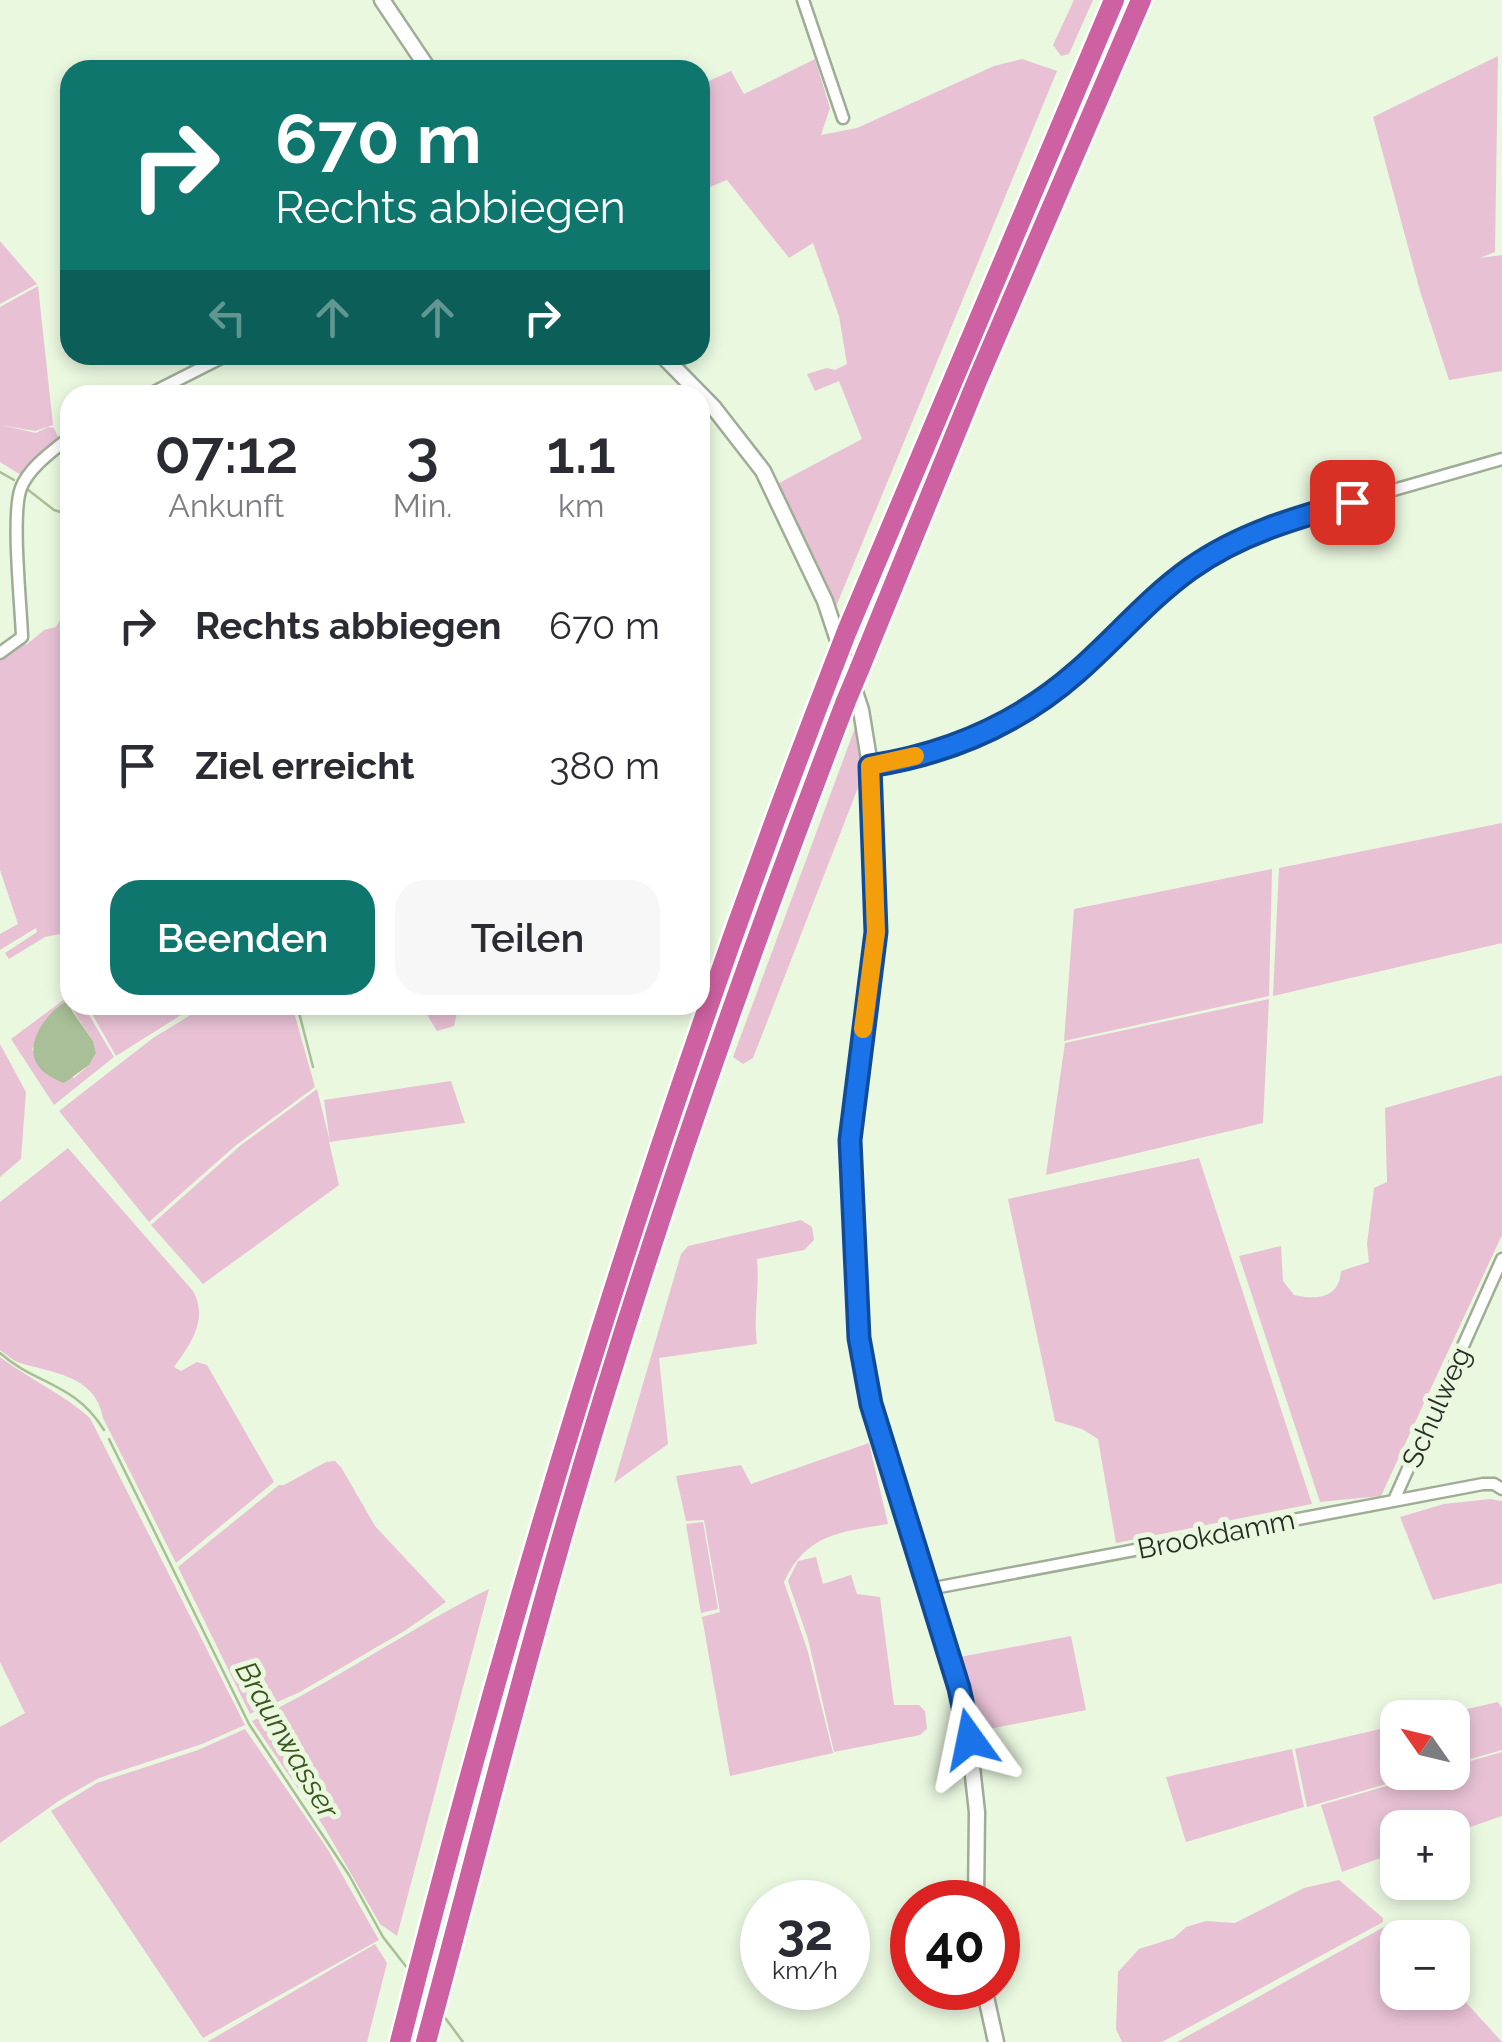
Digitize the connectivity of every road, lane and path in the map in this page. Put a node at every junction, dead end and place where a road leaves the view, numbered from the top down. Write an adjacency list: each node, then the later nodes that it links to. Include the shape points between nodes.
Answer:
1 (382, 0): 5 (street)
2 (804, 0): 6 (street)
3 (1114, 0): 16 (highway, bridge, via 847,631)
4 (1141, 0): 25 (highway, bridge, via 846,701 709,1077 569,1512)
5 (422, 60)
6 (844, 118)
7 (207, 365): 9 (street)
8 (671, 365): 10 (street)
9 (168, 385)
10 (689, 385)
11 (710, 408): 15 (street, via 752,454 786,514 839,636)
12 (60, 445): 14 (street, via 20,489 22,638)
13 (1502, 459): 15 (street, via 1246,536 1154,597 1072,677 1012,718 960,743)
14 (0, 654)
15 (870, 766): 21 (street, via 876,932 850,1140 858,1320 871,1404)
16 (710, 1001)
17 (705, 1015): 24 (highway, bridge, via 551,1486)
18 (1502, 1258): 20 (street, Schulweg)
19 (1502, 1489): 20 (street, Brookdamm, via 1483,1484)
20 (1394, 1500): 21 (street, Brookdamm)
21 (929, 1589): 22 (street, via 970,1739)
22 (976, 1880)
23 (989, 2010): 26 (street)
24 (400, 2042)
25 (426, 2042)
26 (996, 2042)

